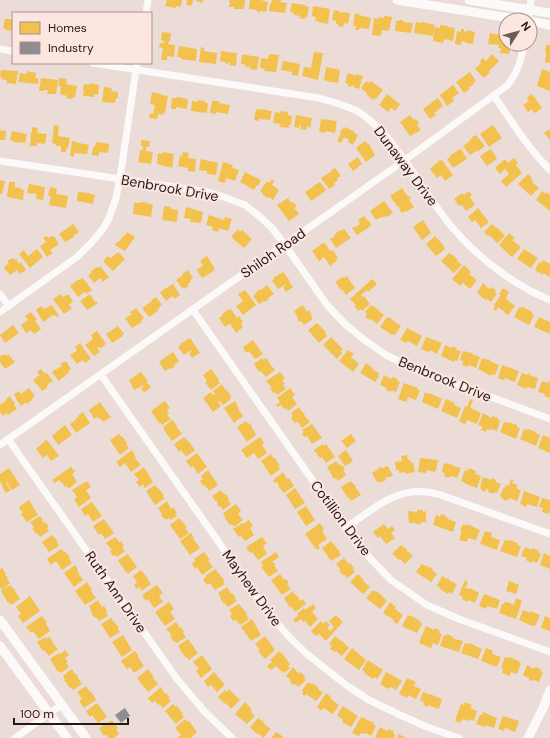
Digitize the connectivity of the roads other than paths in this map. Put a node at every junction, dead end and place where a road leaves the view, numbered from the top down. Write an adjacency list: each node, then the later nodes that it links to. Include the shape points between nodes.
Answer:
1 (148, 0): 5 (street)
2 (397, 0): 7 (main road)
3 (469, 0): 4 (main road)
4 (530, 5): 6 (main road)
5 (146, 12)
6 (550, 13)
7 (498, 16)
8 (538, 23): 9 (main road)
9 (550, 25)
10 (0, 49): 11 (street)
11 (12, 51)
12 (523, 52): 15 (street, Shiloh Road, via 516,73 508,85)
13 (108, 64): 14 (street, Dunaway Drive)
14 (137, 66): 16 (street, Dunaway Drive, via 319,98 338,104 356,111 373,122); 19 (street)
15 (494, 96): 16 (street, Shiloh Road); 18 (street, via 536,156)
16 (405, 160): 20 (street, Shiloh Road); 22 (street, Dunaway Drive, via 452,226 474,250 518,284)
17 (0, 161): 19 (street, Benbrook Drive)
18 (550, 170)
19 (120, 178): 20 (street, Benbrook Drive, via 207,192 245,205 272,228); 23 (street, via 109,218 92,242 77,257)
20 (285, 245): 24 (street, Shiloh Road); 27 (street, Benbrook Drive, via 327,305 346,325 386,355 413,368)
21 (0, 294): 23 (street)
22 (550, 300)
23 (9, 306): 25 (street)
24 (193, 310): 26 (street, Shiloh Road); 30 (street, Cotillion Drive)
25 (0, 312)
26 (101, 375): 28 (street, Shiloh Road); 42 (street, Mayhew Drive, via 270,615 291,639 326,670 369,700 427,727)
27 (550, 419)
28 (8, 440): 29 (street, Shiloh Road); 41 (street, Ruth Ann Drive, via 177,679 205,712)
29 (0, 445)
30 (346, 528): 31 (street, via 396,496 410,492 426,492); 34 (street, Cotillion Drive, via 391,580 427,605)
31 (550, 534)
32 (0, 620): 36 (main road)
33 (0, 646): 37 (main road)
34 (550, 652)
35 (550, 690): 43 (main road)
36 (61, 705): 37 (street); 40 (main road)
37 (49, 714): 38 (street); 39 (main road)
38 (15, 738)
39 (67, 738)
40 (86, 738)
41 (232, 738)
42 (459, 738)
43 (528, 738)

